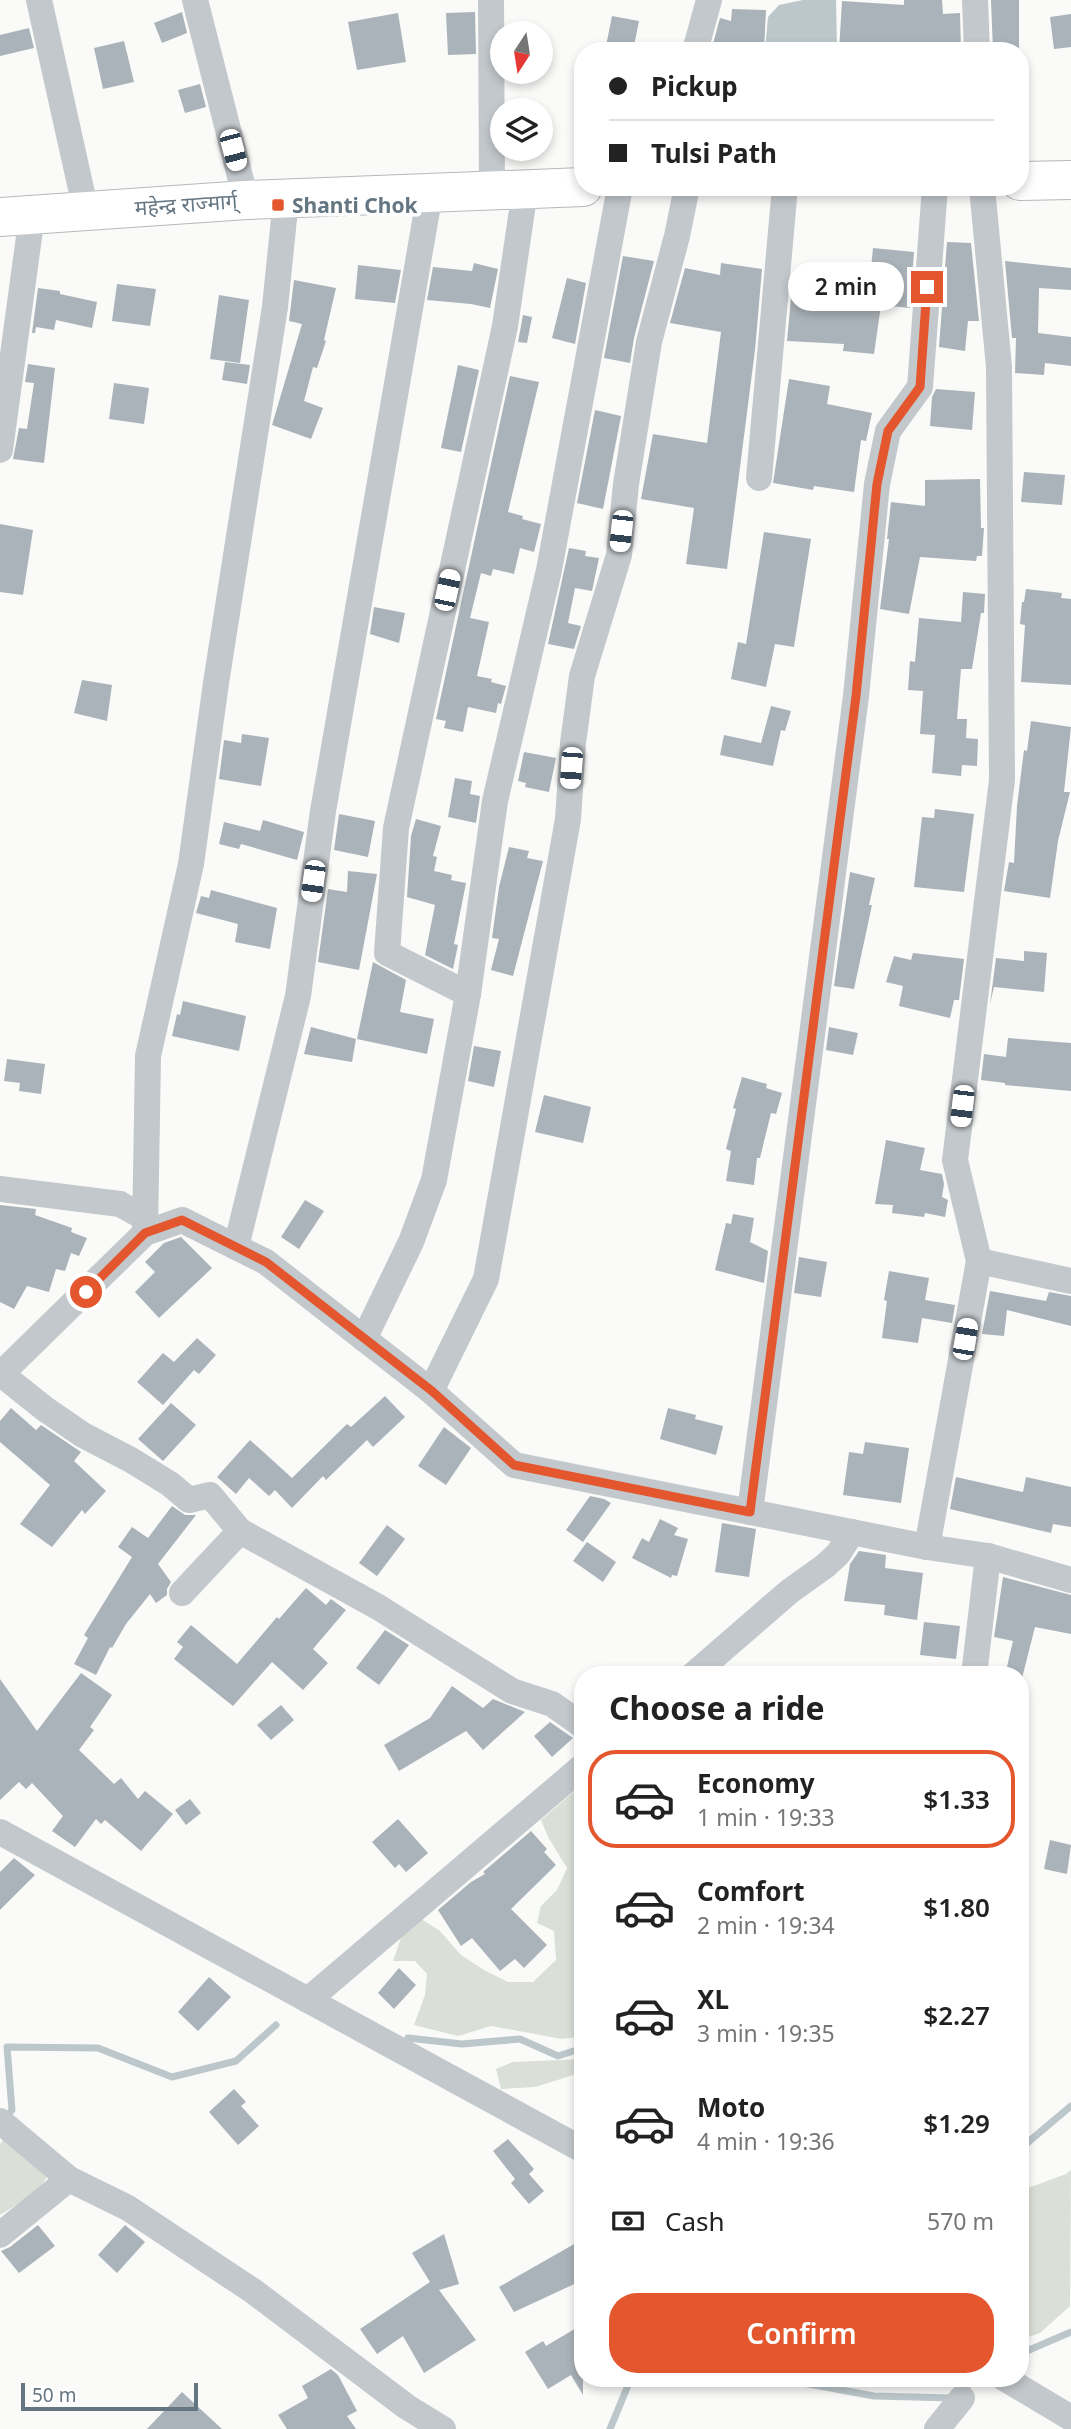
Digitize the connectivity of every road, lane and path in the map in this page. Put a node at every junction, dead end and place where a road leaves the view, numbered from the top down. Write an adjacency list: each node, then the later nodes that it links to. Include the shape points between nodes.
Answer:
1 (40, 0): 20 (street)
2 (195, 0): 19 (street)
3 (491, 0): 11 (street)
4 (709, 0): 6 (street)
5 (975, 0): 7 (street)
6 (697, 42)
7 (977, 42)
8 (1071, 180): 9 (highway)
9 (1029, 181)
10 (574, 187): 11 (highway, महेन्द्र राज्मार्ग्)
11 (509, 191): 12 (highway, महेन्द्र राज्मार्ग्); 24 (street, via 505,326 396,828 387,953)
12 (430, 194): 18 (highway, महेन्द्र राज्मार्ग्); 27 (street, via 323,811 298,996)
13 (618, 196): 24 (street, via 549,570 495,801)
14 (685, 196): 32 (street, via 649,342 619,555 582,676 568,819 486,1279)
15 (784, 196): 23 (street)
16 (934, 196): 33 (street, via 920,387 888,431 877,484 856,696)
17 (983, 196): 28 (street, via 999,367 1002,780 955,1160)
18 (286, 198): 19 (highway, महेन्द्र राज्मार्ग्); 26 (street, via 275,307 191,864 148,1056)
19 (246, 200): 20 (highway, महेन्द्र राज्मार्ग्)
20 (86, 211): 21 (highway, महेन्द्र राज्मार्ग्)
21 (16, 216): 22 (street)
22 (0, 450)
23 (759, 478)
24 (468, 994): 30 (street, via 434,1180 411,1242)
25 (0, 1189): 26 (street, via 120,1204)
26 (145, 1225): 27 (street, via 182,1220); 31 (street)
27 (236, 1247): 30 (street, via 266,1262)
28 (979, 1261): 29 (street); 36 (street)
29 (1071, 1281)
30 (364, 1339): 32 (street)
31 (1, 1375): 34 (street, via 83,1435 131,1460 189,1500 210,1495)
32 (432, 1391): 33 (street, via 514,1465)
33 (750, 1512): 35 (street)
34 (240, 1531): 39 (street); 42 (street, via 378,1607 512,1691 552,1704)
35 (852, 1532): 36 (street); 40 (street, via 825,1566)
36 (927, 1547): 37 (street)
37 (988, 1556): 38 (street); 41 (street)
38 (1071, 1580)
39 (181, 1593)
40 (703, 1666)
41 (975, 1666)
42 (574, 1720)
43 (574, 1774): 45 (street)
44 (0, 1832): 45 (street)
45 (308, 2000): 47 (street)
46 (0, 2121): 48 (street)
47 (574, 2145)
48 (69, 2179): 49 (street); 53 (street, via 128,2208 253,2291)
49 (0, 2235)
50 (1019, 2387): 52 (street)
51 (962, 2398): 54 (street)
52 (1071, 2418)
53 (443, 2429)
54 (937, 2429)

